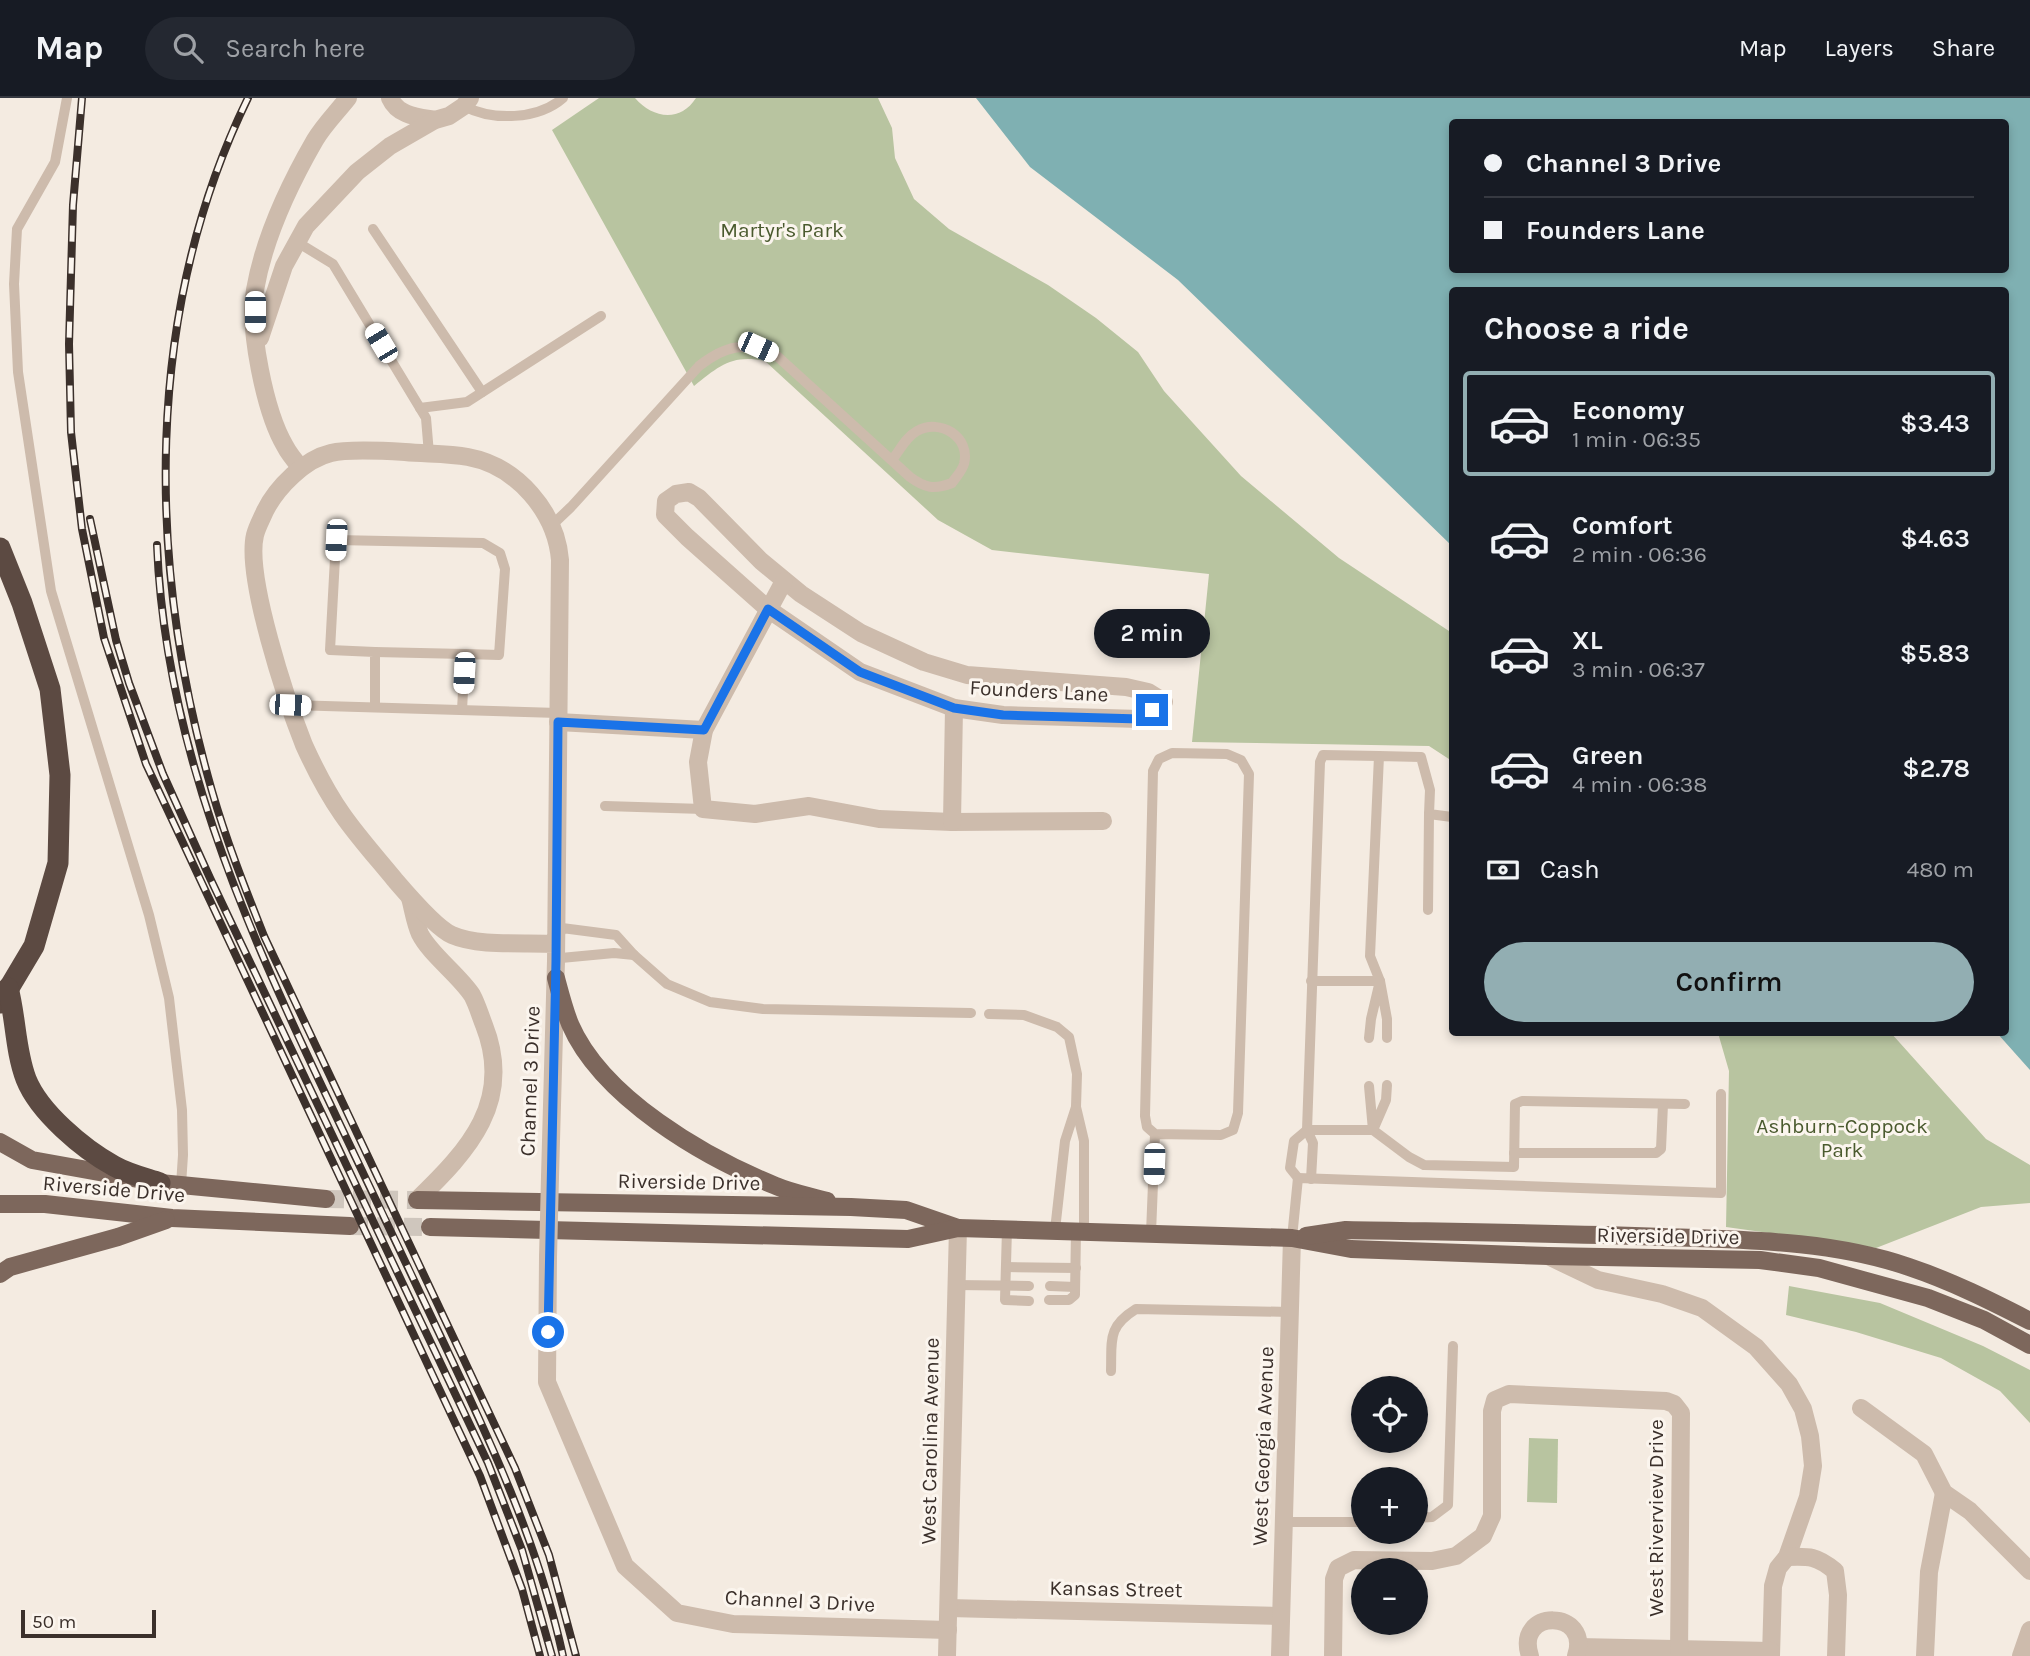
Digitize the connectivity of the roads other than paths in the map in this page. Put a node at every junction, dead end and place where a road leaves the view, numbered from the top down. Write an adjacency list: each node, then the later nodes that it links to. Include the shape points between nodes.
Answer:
1 (67, 98): 61 (lane, via 55,162 17,229 18,372 51,591 149,915 169,998 182,1110)
2 (348, 98): 10 (street, via 316,138 283,202 254,291)
3 (390, 98): 6 (street, via 407,115)
4 (563, 98): 5 (lane, via 523,114 484,115)
5 (467, 102): 6 (street)
6 (435, 120): 8 (street, via 357,172 306,226)
7 (373, 229): 11 (lane)
8 (297, 242): 10 (street, via 284,266); 12 (lane, via 333,264)
9 (601, 316): 11 (lane)
10 (255, 352): 15 (street, via 284,445)
11 (482, 392): 12 (lane, via 467,402)
12 (423, 412): 13 (lane)
13 (429, 454): 15 (street, Channel 3 Drive, via 331,453); 16 (street, Channel 3 Drive, via 467,457 500,470 534,496)
14 (892, 460): 14 (lane, via 931,489 952,483 964,464 964,454 950,430 934,426 916,432); 16 (lane, via 777,356 758,347 735,347 716,353 699,366)
15 (301, 468): 22 (street, Channel 3 Drive, via 279,489 255,536 259,592)
16 (552, 525): 26 (street, Channel 3 Drive, via 560,560)
17 (0, 548): 42 (highway, via 50,689 60,775 58,863 34,946)
18 (785, 581): 19 (street); 19 (street, Founders Lane, via 699,498 689,492 666,501 665,515); 24 (street, Founders Lane, via 861,633 924,662 967,675 1126,687 1164,702 1140,719 1003,715)
19 (768, 609): 24 (street, Founders Lane, via 860,672); 27 (street)
20 (375, 652): 21 (lane); 21 (lane, via 330,650 336,540 483,542 500,553 505,569 499,655); 23 (lane)
21 (465, 654): 25 (lane)
22 (290, 705): 23 (lane); 35 (street, Channel 3 Drive, via 305,746 342,813)
23 (375, 707): 25 (lane)
24 (954, 708): 34 (street)
25 (462, 710): 26 (lane)
26 (558, 717): 27 (street); 37 (street, Channel 3 Drive)
27 (704, 730): 30 (street, via 698,762)
28 (1379, 756): 31 (lane, via 1421,757 1430,790); 40 (lane, via 1323,755 1320,762); 41 (lane, via 1370,956)
29 (605, 806): 30 (lane)
30 (703, 808): 34 (street, via 755,814 808,806 879,819)
31 (1429, 814): 32 (lane); 36 (lane)
32 (1449, 817)
33 (1103, 821): 34 (street)
34 (953, 822)
35 (410, 898): 37 (street, Channel 3 Drive, via 450,935 475,941); 63 (street, via 421,935 472,996 494,1057 495,1075 483,1122)
36 (1428, 910)
37 (556, 944): 38 (lane, via 561,958); 38 (lane, via 562,928 578,929 616,935); 39 (street, Channel 3 Drive)
38 (634, 955): 43 (lane, via 667,984 710,1002 763,1009)
39 (555, 978): 65 (main road, via 581,1044 631,1100 661,1124 714,1158 778,1187); 100 (street, Channel 3 Drive, bridge, via 547,1382 625,1566 677,1613 733,1624)
40 (1311, 981): 41 (lane); 53 (lane)
41 (1380, 981): 45 (lane); 46 (lane)
42 (4, 995): 61 (highway, via 15,1014 26,1080 46,1110 115,1167)
43 (971, 1013)
44 (989, 1014): 52 (lane, via 1024,1015 1057,1027 1069,1037 1077,1074)
45 (1369, 1038)
46 (1387, 1038)
47 (1387, 1085): 54 (lane, via 1386,1100)
48 (1369, 1086): 54 (lane)
49 (1721, 1094): 60 (lane, via 1721,1193)
50 (1663, 1104): 51 (lane); 57 (lane, via 1661,1149 1656,1153); 57 (lane, via 1522,1101 1515,1104)
51 (1685, 1104)
52 (1076, 1107): 71 (lane, via 1065,1141); 72 (lane, via 1084,1141)
53 (1307, 1130): 54 (lane); 59 (lane, via 1294,1141 1290,1168); 60 (lane, via 1313,1143)
54 (1373, 1130): 57 (lane, via 1424,1165 1514,1167)
55 (1155, 1135): 55 (lane, via 1221,1135 1233,1130 1238,1113 1249,774 1241,760 1227,754 1172,753 1159,759 1153,771 1145,1116); 73 (lane)
56 (0, 1142): 58 (main road); 61 (main road, Riverside Drive, via 32,1160)
57 (1514, 1153)
58 (0, 1159)
59 (1298, 1178): 60 (lane); 74 (lane)
60 (1311, 1179)
61 (170, 1184): 62 (main road, Riverside Drive)
62 (326, 1199)
63 (417, 1200): 65 (main road, Riverside Drive)
64 (0, 1204): 66 (main road, Riverside Drive, via 45,1204)
65 (851, 1208): 69 (main road, Riverside Drive, via 906,1210)
66 (172, 1218): 67 (main road, Riverside Drive); 78 (main road, via 10,1267)
67 (350, 1226)
68 (430, 1227): 69 (main road, Riverside Drive, via 908,1239)
69 (958, 1227): 70 (main road, Riverside Drive); 79 (street, West Carolina Avenue)
70 (1007, 1229): 71 (main road, Riverside Drive); 76 (lane)
71 (1055, 1230): 72 (main road, Riverside Drive)
72 (1080, 1231): 73 (main road, Riverside Drive); 77 (lane)
73 (1151, 1233): 74 (main road, Riverside Drive)
74 (1292, 1238): 75 (main road, Riverside Drive, via 1351,1249); 86 (street, West Georgia Avenue); 87 (main road, Riverside Drive, via 1360,1230 1687,1238 1821,1247 1908,1267)
75 (1548, 1256): 88 (main road, Riverside Drive, via 1760,1260 1819,1268 1928,1298); 96 (street, via 1598,1280 1702,1308 1756,1347 1789,1384 1803,1409 1813,1466 1808,1497)
76 (1006, 1267): 77 (lane); 82 (lane)
77 (1076, 1268): 83 (lane)
78 (0, 1274)
79 (956, 1285): 82 (lane); 98 (street, West Carolina Avenue)
80 (1030, 1286): 82 (lane)
81 (1050, 1286): 83 (lane)
82 (1005, 1287): 85 (lane, via 1005,1300)
83 (1075, 1287): 84 (lane, via 1069,1300)
84 (1049, 1300)
85 (1029, 1301)
86 (1290, 1312): 90 (lane, via 1136,1309 1121,1318 1112,1333); 94 (street, West Georgia Avenue)
87 (2030, 1321)
88 (2030, 1345)
89 (1453, 1346): 93 (lane, via 1448,1505)
90 (1111, 1371)
91 (1861, 1408): 92 (street, via 1924,1454)
92 (1944, 1493): 97 (street, via 1970,1511); 110 (street, via 1929,1572)
93 (1428, 1517)
94 (1283, 1522): 95 (lane); 99 (street, West Georgia Avenue)
95 (1351, 1522)
96 (1787, 1557): 104 (street, via 1773,1586); 109 (street, via 1810,1556 1835,1572)
97 (2030, 1571)
98 (950, 1608): 99 (street, Kansas Street); 100 (street, West Carolina Avenue)
99 (1281, 1616): 106 (street, West Georgia Avenue)
100 (948, 1630): 105 (street, West Carolina Avenue)
101 (2030, 1630): 111 (street)
102 (1577, 1651): 103 (street); 108 (street, via 1577,1638 1568,1624 1552,1619 1531,1632)
103 (1679, 1652): 104 (street); 107 (street, West Riverview Drive, via 1681,1413 1666,1401 1509,1394 1494,1400 1492,1516 1483,1536 1456,1556 1432,1561 1354,1559 1338,1568)
104 (1771, 1654)
105 (947, 1656)
106 (1280, 1656)
107 (1333, 1656)
108 (1530, 1656)
109 (1836, 1656)
110 (1925, 1656)
111 (2021, 1656)

